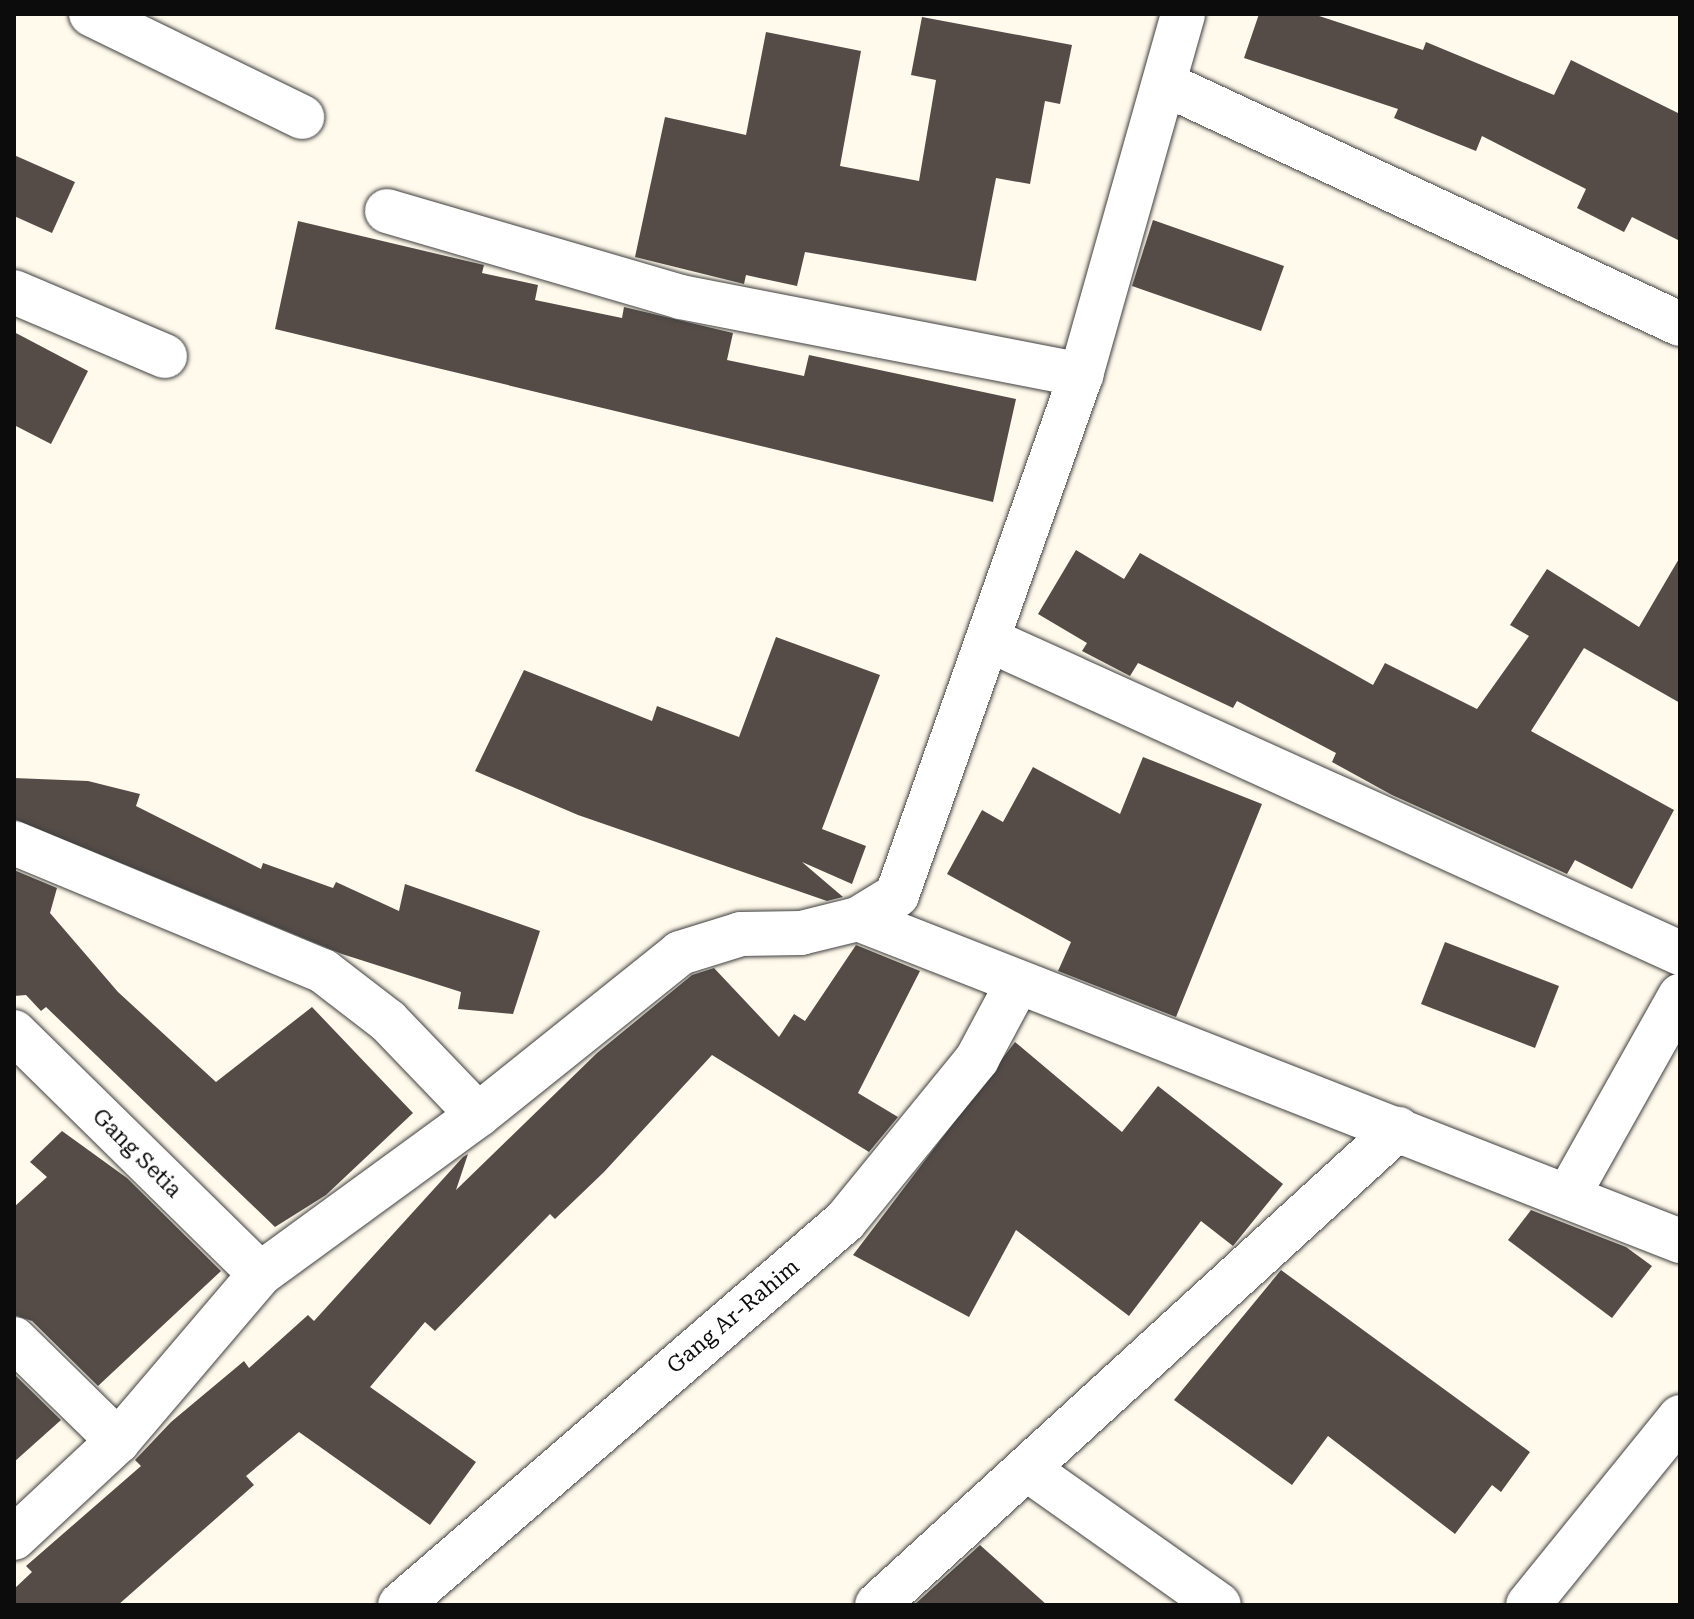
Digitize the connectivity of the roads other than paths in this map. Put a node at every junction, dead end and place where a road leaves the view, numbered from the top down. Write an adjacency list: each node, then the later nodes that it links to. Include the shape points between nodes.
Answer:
1 (91, 14): 4 (street)
2 (1183, 14): 3 (street)
3 (1165, 84): 7 (street); 9 (street)
4 (302, 117)
5 (387, 211): 9 (street, via 681,297)
6 (14, 292): 8 (street)
7 (1680, 324)
8 (165, 356)
9 (1081, 375): 10 (street)
10 (989, 640): 12 (street, via 897,895); 13 (street)
11 (14, 843): 17 (street, via 323,971 388,1021)
12 (858, 919): 14 (street); 17 (street, via 801,933 741,934 680,953)
13 (1680, 953)
14 (1017, 984): 18 (street); 27 (street, Gang Ar-Rahim, via 977,1059 845,1221)
15 (1680, 996): 19 (street)
16 (14, 1032): 21 (street, Gang Setia)
17 (478, 1115): 21 (street)
18 (1398, 1129): 19 (street); 25 (street)
19 (1570, 1192): 20 (street)
20 (1680, 1241)
21 (260, 1274): 24 (street)
22 (14, 1339): 24 (street)
23 (1680, 1417): 30 (street)
24 (118, 1441): 26 (street)
25 (1027, 1469): 28 (street); 29 (street)
26 (14, 1538)
27 (400, 1605)
28 (877, 1605)
29 (1219, 1605)
30 (1528, 1605)

